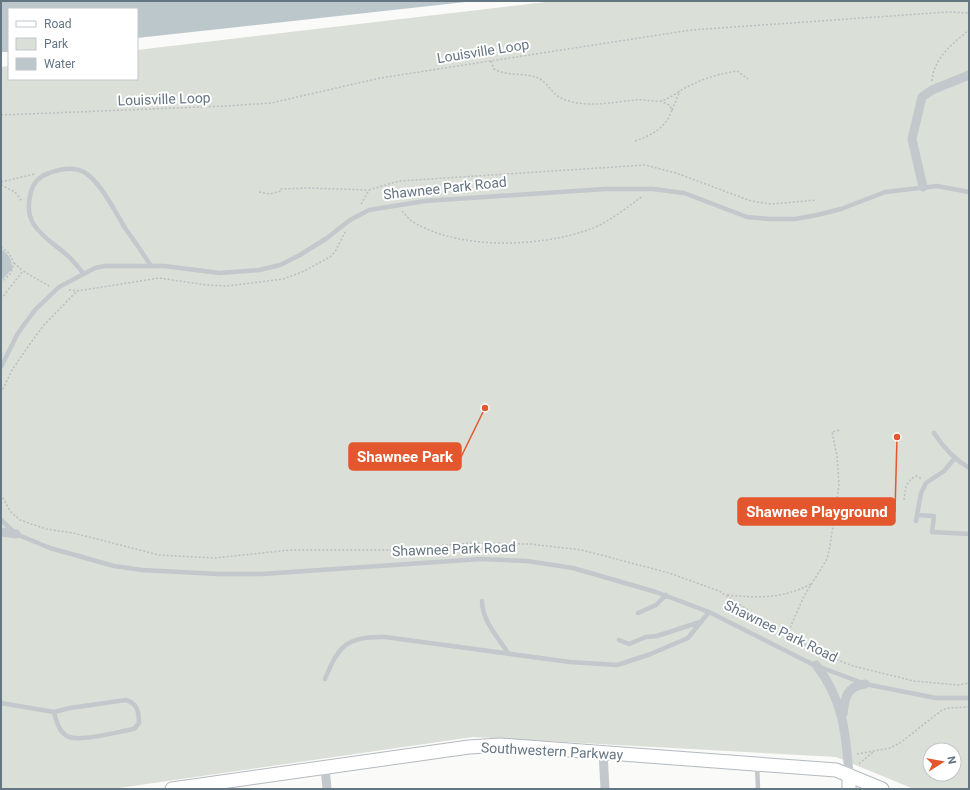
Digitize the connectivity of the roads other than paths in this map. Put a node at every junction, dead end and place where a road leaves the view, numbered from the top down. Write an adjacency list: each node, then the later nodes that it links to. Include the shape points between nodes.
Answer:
1 (969, 75): 2 (street, via 932,90 922,97 912,140)
2 (923, 188): 3 (lane, Shawnee Park Road, via 941,186); 4 (lane, Shawnee Park Road, via 885,192 817,215 769,220 746,217 684,193 653,189 604,189 425,201 369,210 310,250 272,267 220,273)
3 (969, 192)
4 (151, 266): 5 (lane, Shawnee Park Road, via 105,266); 5 (lane, via 91,178 84,172 68,168 37,180 28,202 35,226 44,238 69,256)
5 (83, 273): 6 (lane, Shawnee Park Road, via 59,287 35,310 18,332)
6 (1, 367)
7 (934, 433): 8 (lane, via 942,446)
8 (955, 458): 9 (lane); 10 (lane, via 944,471 926,482)
9 (969, 468)
10 (917, 515): 12 (lane); 15 (lane, via 934,516 932,532)
11 (1, 520): 14 (lane, Shawnee Park Road)
12 (916, 521)
13 (1, 532): 14 (street, Shawnee Park Road)
14 (16, 534): 16 (lane, Shawnee Park Road, via 78,557 142,570 262,574 439,561 504,559 573,568)
15 (969, 534)
16 (666, 595): 18 (lane, Shawnee Park Road); 19 (lane, via 656,605)
17 (482, 601): 22 (lane, via 486,620)
18 (709, 612): 20 (lane); 23 (lane, Shawnee Park Road)
19 (638, 613)
20 (700, 622): 21 (lane, via 629,644); 22 (lane, via 688,638 617,665 577,663)
21 (619, 640)
22 (508, 653): 24 (lane, via 370,637 353,640 339,650)
23 (816, 665): 25 (lane, Shawnee Park Road); 29 (street, via 830,685)
24 (325, 679)
25 (865, 684): 26 (lane, Shawnee Park Road, via 936,698); 29 (street, via 849,691 845,697)
26 (969, 698)
27 (1, 703): 28 (lane)
28 (54, 712): 28 (lane, via 61,731 67,737 78,738 134,729 139,723 137,707 132,701 126,700)
29 (842, 715): 33 (street)
30 (604, 752): 31 (street, Southwestern Parkway); 32 (street, Southwestern Parkway, via 500,745); 36 (street)
31 (757, 764): 33 (street, Southwestern Parkway, via 836,770); 37 (lane)
32 (325, 767): 34 (street, Southwestern Parkway); 35 (street)
33 (849, 775): 38 (street); 39 (street, Southwestern Parkway)
34 (172, 789)
35 (327, 789)
36 (605, 789)
37 (758, 789)
38 (849, 789)
39 (882, 789)

